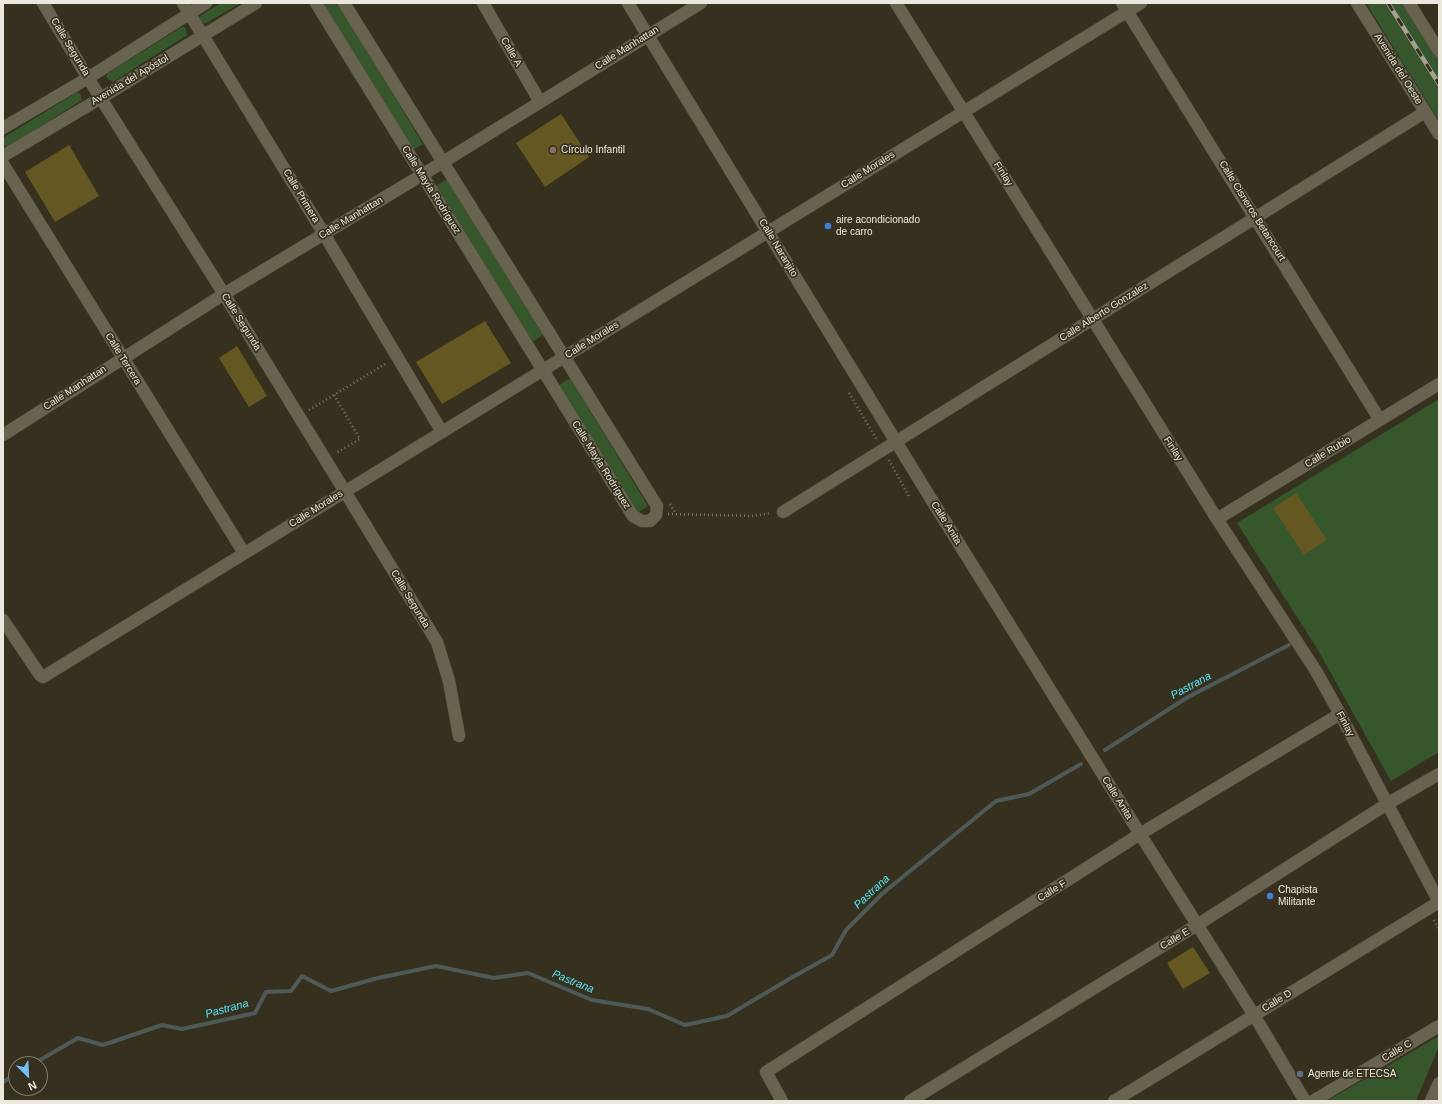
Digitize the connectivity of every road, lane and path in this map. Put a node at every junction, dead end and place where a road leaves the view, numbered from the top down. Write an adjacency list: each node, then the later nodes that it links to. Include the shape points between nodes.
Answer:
1 (44, 3): 18 (street, Calle Segunda)
2 (206, 3): 14 (street)
3 (256, 3): 16 (street, Avenida del Apóstol)
4 (316, 3): 28 (street, Calle Mayía Rodríguez)
5 (344, 3): 26 (street)
6 (483, 3): 20 (street, Calle A)
7 (628, 3): 15 (street, Calle Naranjito)
8 (701, 3): 15 (street, Calle Manhattan)
9 (896, 3): 21 (street, Finlay)
10 (1141, 3): 13 (street, Calle Morales)
11 (1357, 3): 22 (street, Avenida del Oeste)
12 (1409, 3): 17 (street)
13 (1125, 7): 21 (street, Calle Morales); 29 (street, Calle Cisneros Betancourt)
14 (186, 8): 16 (street, Calle Primera); 18 (street)
15 (648, 35): 20 (street, Calle Manhattan); 30 (street, Calle Naranjito)
16 (203, 36): 19 (street, Avenida del Apóstol); 31 (street, Calle Primera)
17 (1439, 51)
18 (88, 78): 19 (street, Calle Segunda); 23 (street)
19 (100, 98): 25 (street, Avenida del Apóstol); 32 (street, Calle Segunda)
20 (540, 102): 26 (street, Calle Manhattan)
21 (964, 112): 30 (street, Calle Morales); 33 (street, Finlay)
22 (1425, 112): 24 (street, Avenida del Oeste); 29 (street, Calle Alberto Gonzalez)
23 (3, 128)
24 (1439, 134)
25 (3, 156)
26 (443, 161): 28 (street, Calle Manhattan); 35 (street)
27 (3, 164): 36 (street, Calle Tercera)
28 (422, 175): 31 (street, Calle Manhattan); 37 (street, Calle Mayía Rodríguez)
29 (1256, 218): 33 (street, Calle Alberto Gonzalez); 41 (street, Calle Cisneros Betancourt)
30 (768, 232): 35 (street, Calle Morales); 44 (street, Calle Naranjito)
31 (324, 234): 32 (street, Calle Manhattan); 34 (street, Calle Primera)
32 (224, 294): 36 (street, Calle Manhattan); 40 (street, Calle Segunda)
33 (1093, 319): 44 (street, Calle Alberto Gonzalez); 50 (street, Finlay)
34 (398, 357): 39 (path); 42 (street, Calle Primera)
35 (564, 357): 37 (street, Calle Morales); 49 (street, via 657,506)
36 (123, 358): 43 (street, Calle Manhattan); 51 (street, Calle Tercera)
37 (543, 370): 42 (street, Calle Morales); 49 (street, Calle Mayía Rodríguez, via 633,516 642,521 650,521)
38 (1439, 384): 41 (street, Calle Rubio)
39 (334, 395): 40 (path); 45 (path, via 360,439)
40 (299, 416): 45 (street, Calle Segunda)
41 (1380, 420): 50 (street, Calle Rubio)
42 (442, 432): 46 (street, Calle Morales)
43 (3, 435)
44 (896, 442): 47 (street, Calle Naranjito); 48 (street, Calle Alberto Gonzalez)
45 (325, 460): 46 (street, Calle Segunda)
46 (345, 492): 51 (street, Calle Morales); 54 (street, Calle Segunda, via 437,642 450,681)
47 (928, 494): 57 (street, Calle Anita)
48 (783, 512): 49 (path, via 754,516)
49 (656, 515)
50 (1217, 520): 53 (street, Finlay, via 1304,653)
51 (244, 553): 52 (street, Calle Morales, via 43,677)
52 (3, 620)
53 (1340, 714): 56 (street, Finlay); 57 (street, Calle F)
54 (459, 736)
55 (1439, 774): 56 (street, Calle E)
56 (1387, 804): 58 (street, Finlay); 59 (street, Calle E)
57 (1140, 834): 59 (street, Calle Anita); 63 (street, Calle F, via 766,1072)
58 (1439, 902): 60 (street, Calle D)
59 (1197, 925): 60 (street, Calle Anita); 64 (street, Calle E)
60 (1254, 1015): 65 (street, Calle D); 66 (street, Calle Anita)
61 (1439, 1026): 67 (street, Calle C)
62 (1439, 1083): 68 (street)
63 (782, 1101)
64 (910, 1101)
65 (1114, 1101)
66 (1305, 1101)
67 (1313, 1101)
68 (1431, 1101)

